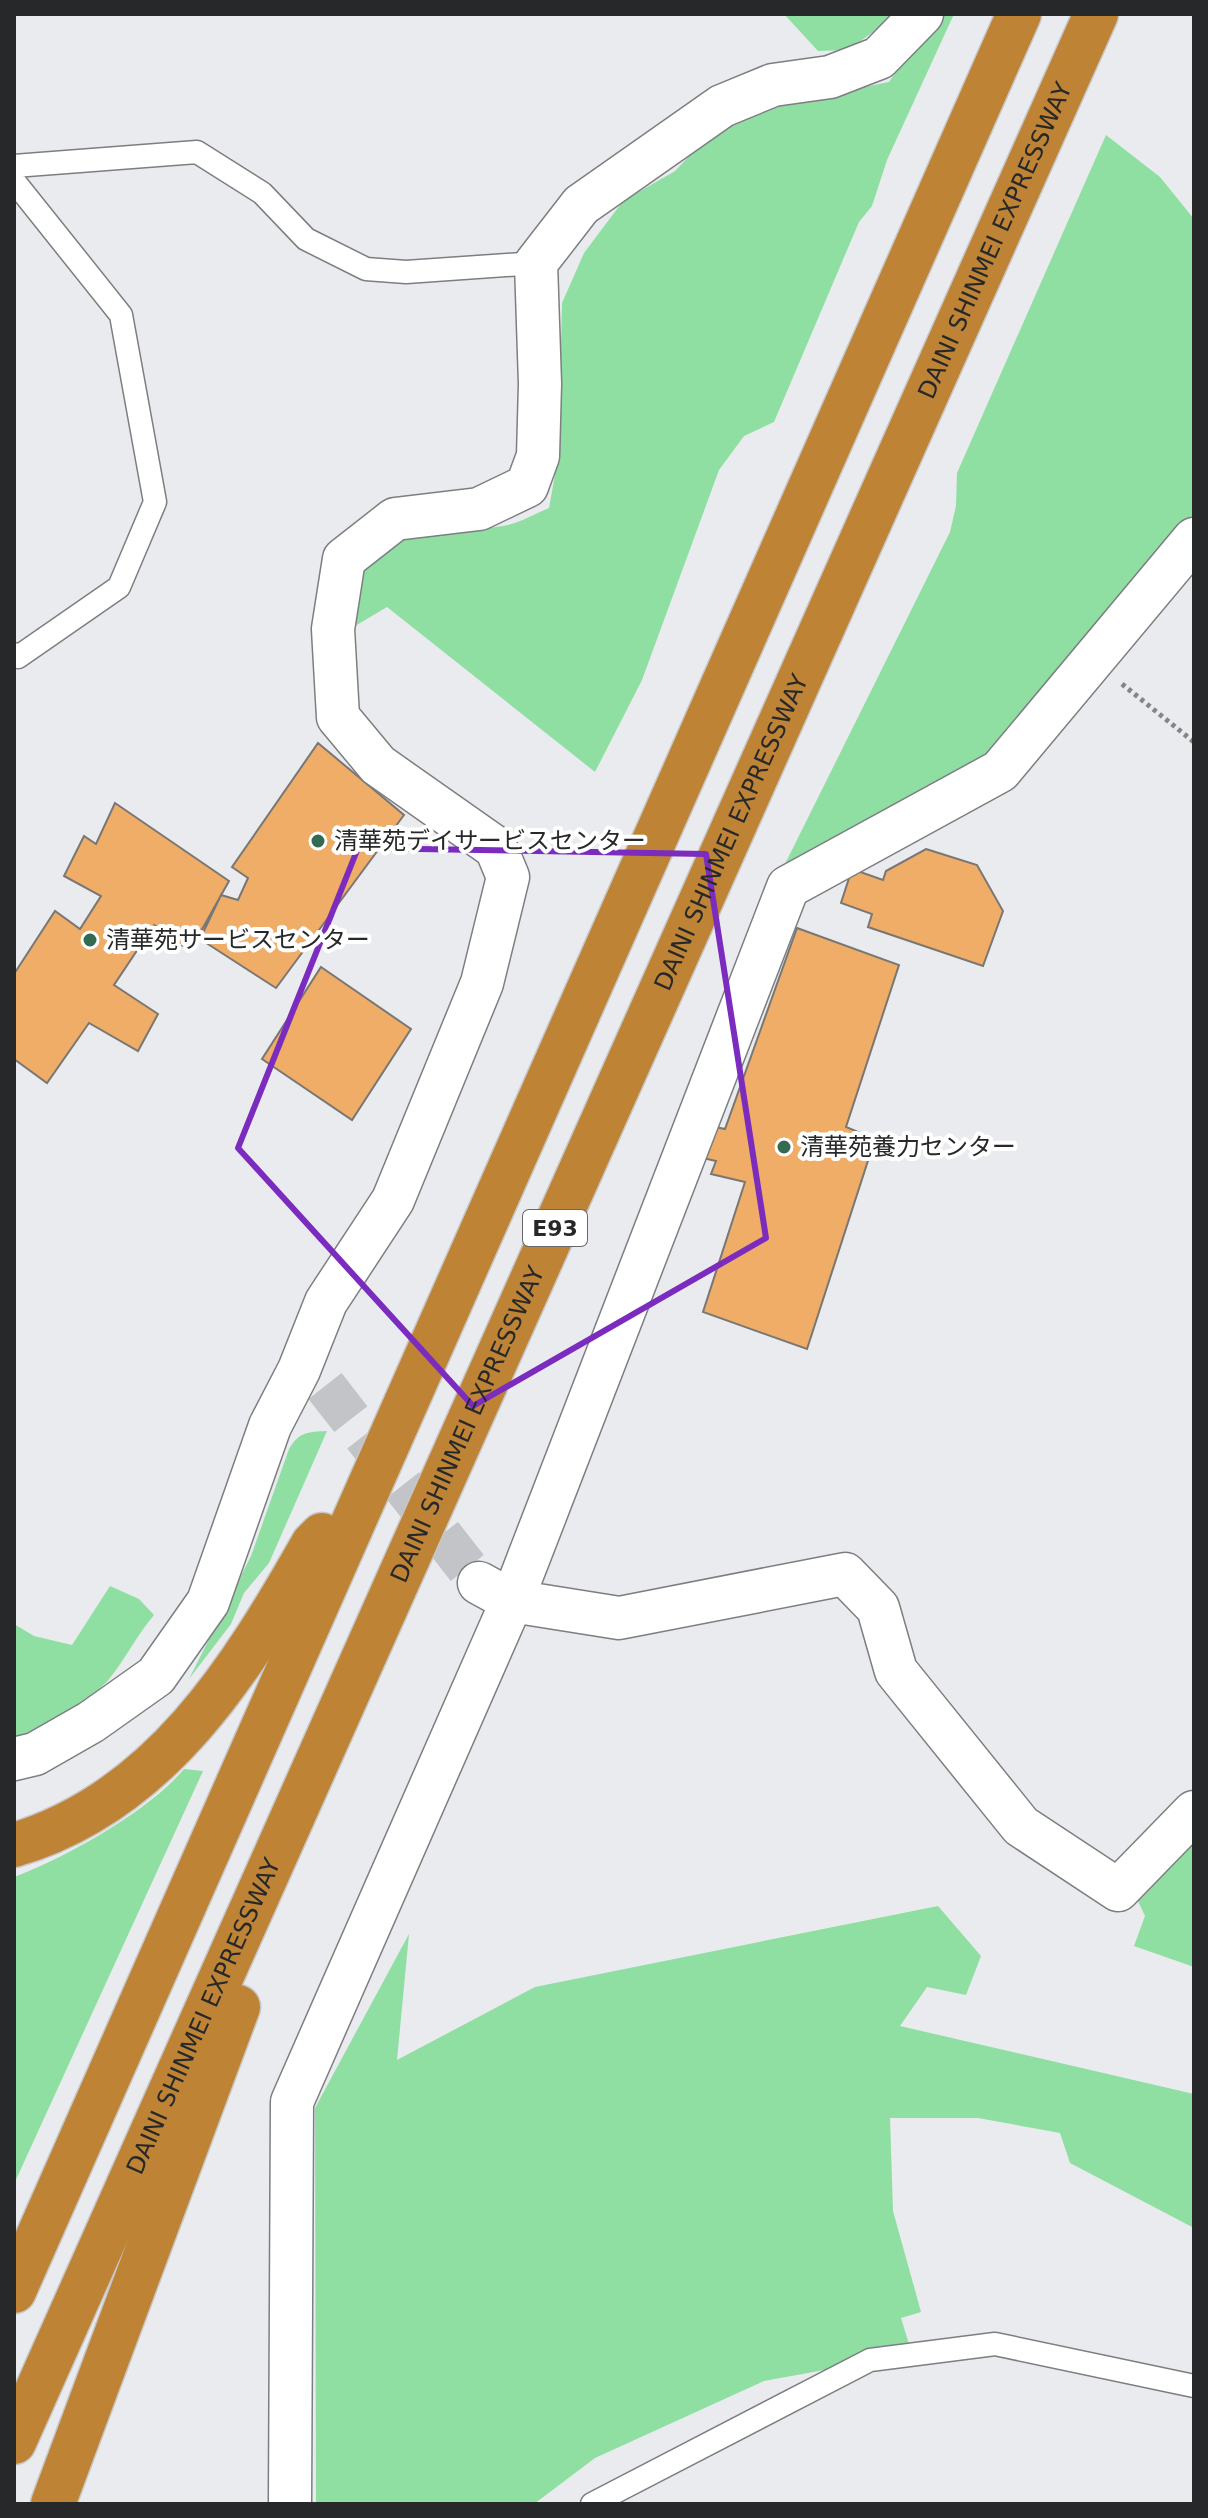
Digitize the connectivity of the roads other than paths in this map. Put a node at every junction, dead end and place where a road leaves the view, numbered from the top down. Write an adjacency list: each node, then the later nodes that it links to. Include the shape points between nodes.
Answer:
1 (922, 14): 6 (street, via 879,58 830,77 773,85 722,106 581,205)
2 (1019, 14): 9 (highway, E93)
3 (1096, 14): 11 (highway, DAINI SHINMEI EXPRESSWAY / E93)
4 (14, 166): 6 (lane, via 197,152 262,193 306,239 366,269 406,272)
5 (14, 181): 8 (lane, via 121,315 155,502 119,587 18,657)
6 (536, 263): 12 (street, via 538,456 527,486 479,509 395,519 344,559 333,629 338,717 378,765 496,848 508,877 482,983 393,1200 326,1302 312,1378 270,1426 208,1602 156,1676 91,1722 35,1754)
7 (1194, 539): 10 (street, via 1000,771 788,887)
8 (14, 654)
9 (363, 1494): 14 (highway, via 313,1544 257,1642 200,1721 121,1793 37,1839); 15 (highway, E93)
10 (496, 1592): 13 (street, via 619,1618 845,1574 878,1608 896,1671 1021,1826 1118,1890); 19 (street, via 292,2102)
11 (385, 1611): 17 (highway, DAINI SHINMEI EXPRESSWAY / E93); 18 (highway)
12 (14, 1759)
13 (1194, 1812)
14 (14, 1845)
15 (14, 2291)
16 (1194, 2386): 20 (lane, via 995,2344 870,2360)
17 (14, 2442)
18 (53, 2504)
19 (290, 2504)
20 (592, 2504)

